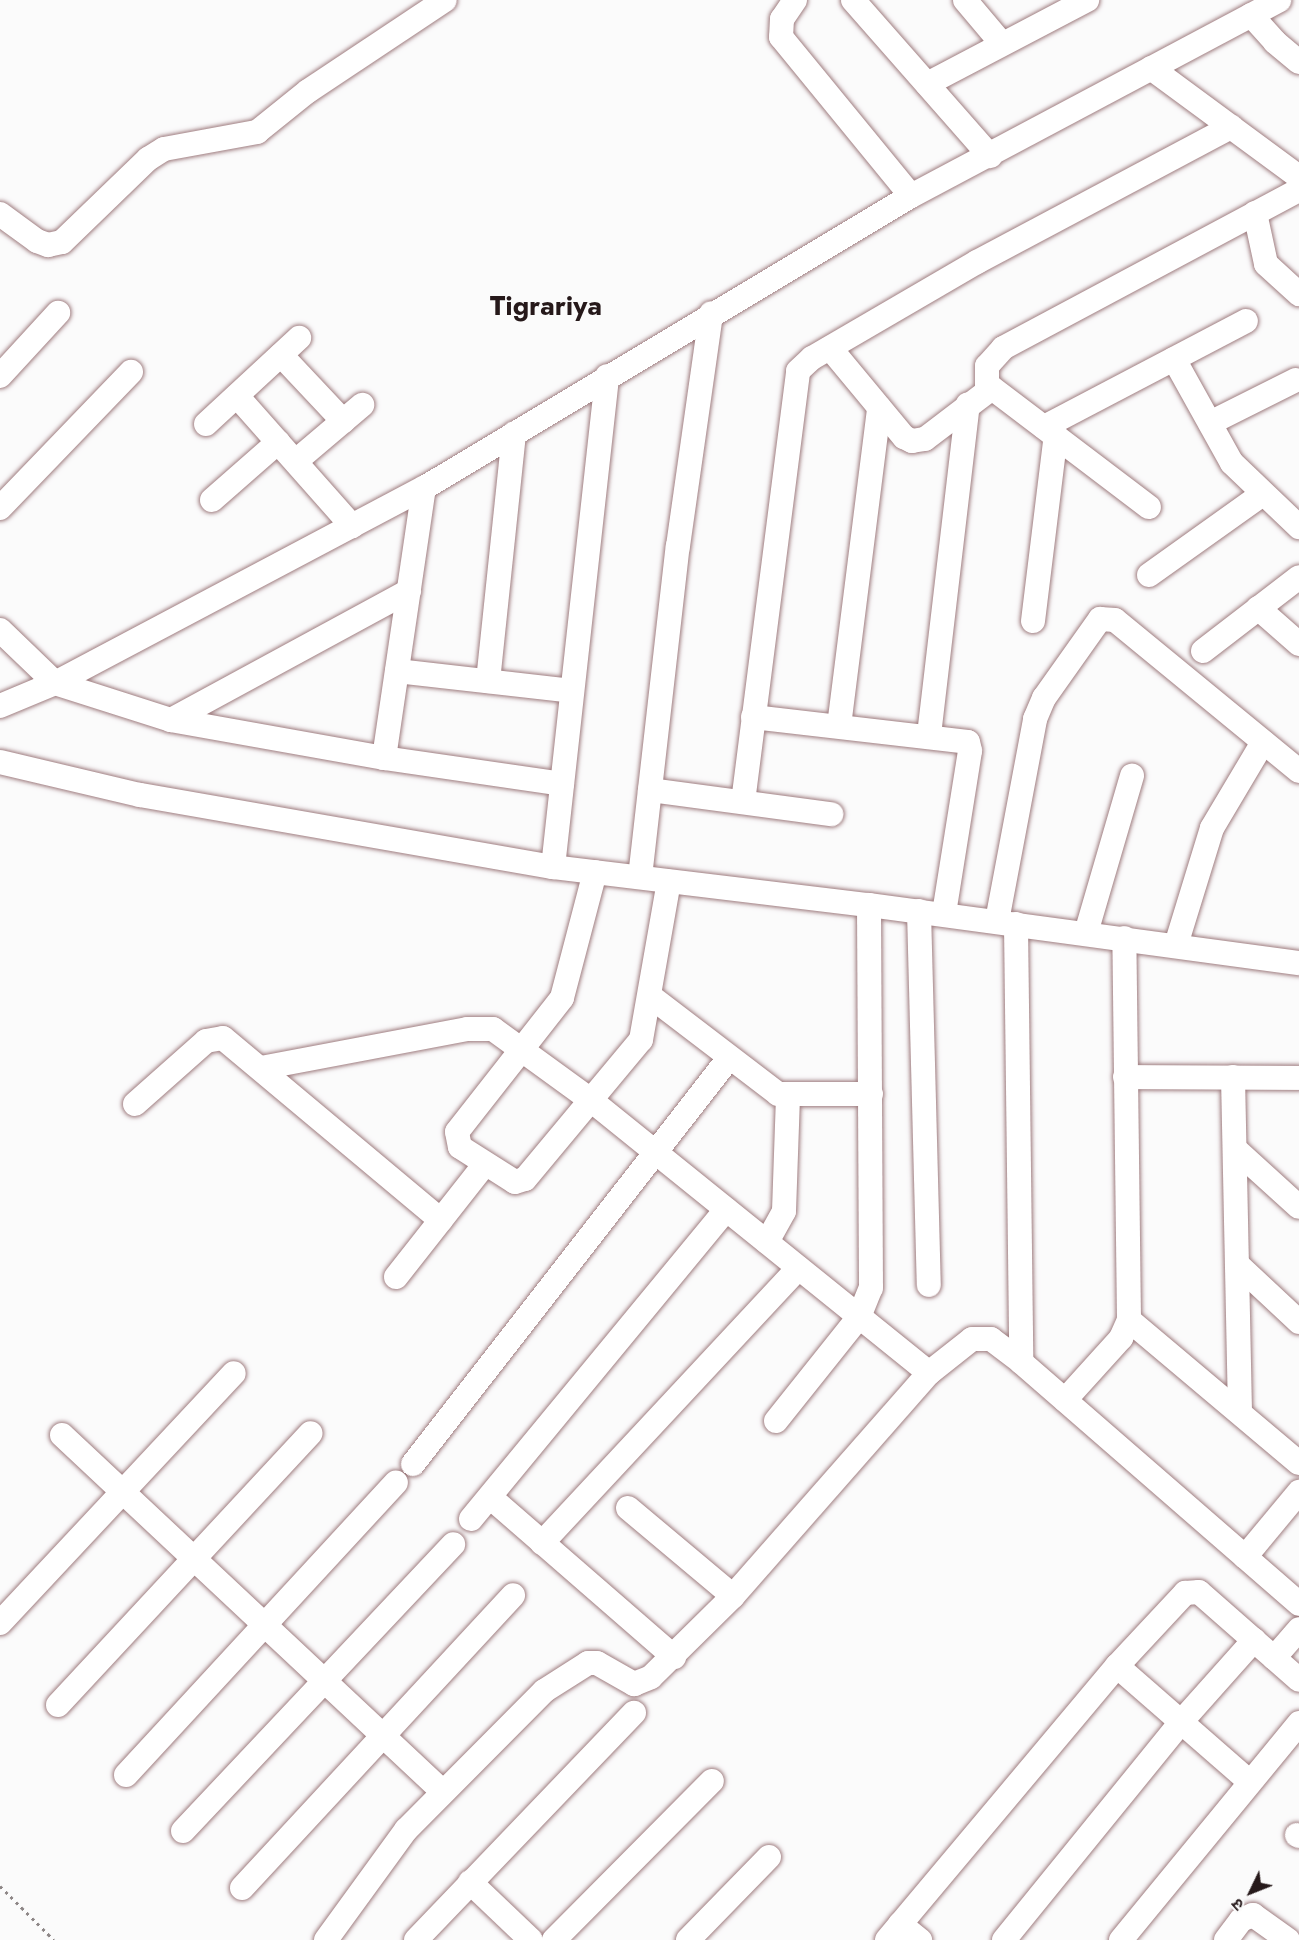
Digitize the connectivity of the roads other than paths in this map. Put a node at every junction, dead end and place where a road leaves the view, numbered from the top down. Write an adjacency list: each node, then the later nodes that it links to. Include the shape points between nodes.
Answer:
1 (445, 0): 18 (street, via 308,91 257,132 164,149 148,159 62,242 48,245 38,241)
2 (795, 0): 16 (street, via 782,19 781,37)
3 (853, 0): 11 (street)
4 (964, 0): 8 (street)
5 (1087, 0): 8 (street)
6 (1280, 0): 7 (street)
7 (1251, 15): 9 (street); 10 (street)
8 (1002, 44): 11 (street)
9 (1299, 62)
10 (1151, 68): 12 (street); 13 (street)
11 (927, 84): 13 (street)
12 (1231, 127): 14 (street); 24 (street, via 977,261)
13 (990, 156): 16 (street)
14 (1299, 177)
15 (1299, 190): 17 (street)
16 (911, 196): 21 (street)
17 (1256, 213): 19 (street, via 1266,264); 31 (street, via 1003,348 987,366)
18 (0, 214)
19 (1299, 294)
20 (58, 313): 28 (street)
21 (711, 313): 29 (street); 73 (street, via 678,546)
22 (1246, 321): 26 (street)
23 (299, 338): 25 (street)
24 (830, 348): 35 (street); 63 (street, via 802,364 795,379)
25 (281, 355): 32 (street); 36 (street)
26 (1174, 358): 37 (street); 39 (street)
27 (131, 372): 47 (street)
28 (0, 375)
29 (607, 376): 40 (street); 61 (street)
30 (1296, 380): 37 (street)
31 (987, 389): 33 (street); 39 (street, via 997,390)
32 (237, 396): 38 (street); 41 (street)
33 (968, 404): 35 (street, via 920,441 904,437); 66 (street)
34 (362, 405): 36 (street)
35 (879, 408): 65 (street)
36 (343, 421): 42 (street)
37 (1210, 423): 44 (street, via 1232,463)
38 (206, 424)
39 (1050, 431): 46 (street); 54 (street)
40 (514, 433): 43 (street); 59 (street)
41 (278, 442): 42 (street); 45 (street)
42 (296, 461): 49 (street)
43 (424, 488): 49 (street); 52 (street)
44 (1262, 495): 48 (street); 50 (street)
45 (212, 500)
46 (1149, 507)
47 (0, 508)
48 (1298, 523)
49 (352, 526): 60 (street)
50 (1149, 575)
51 (1299, 577): 53 (street)
52 (409, 591): 58 (street); 64 (street)
53 (1258, 609): 56 (street); 57 (street)
54 (1033, 621)
55 (0, 630): 60 (street)
56 (1299, 644)
57 (1203, 651)
58 (397, 671): 59 (street); 68 (street)
59 (488, 681): 61 (street)
60 (56, 683): 62 (street); 64 (street)
61 (572, 691): 72 (street)
62 (0, 706)
63 (753, 717): 65 (street); 74 (street)
64 (171, 720): 68 (street)
65 (839, 726): 66 (street)
66 (929, 735): 82 (street, via 961,738 970,746)
67 (1263, 742): 70 (street); 83 (street, via 1115,620 1100,619 1044,698 1035,719); 86 (street, via 1219,812)
68 (384, 758): 72 (street)
69 (0, 762): 76 (street, via 140,795)
70 (1299, 771)
71 (1132, 776): 84 (street)
72 (562, 784): 76 (street)
73 (650, 790): 74 (street); 78 (street)
74 (743, 802): 75 (street)
75 (831, 814)
76 (553, 867): 77 (street)
77 (595, 872): 78 (street); 89 (street, via 562,998)
78 (640, 877): 79 (street)
79 (669, 881): 80 (street); 88 (street)
80 (869, 904): 81 (street); 95 (street)
81 (919, 911): 82 (street); 109 (street)
82 (944, 914): 83 (street)
83 (1007, 923): 84 (street); 113 (street)
84 (1086, 933): 85 (street)
85 (1124, 938): 86 (street); 92 (street)
86 (1176, 945): 87 (street)
87 (1299, 963)
88 (650, 996): 90 (street); 97 (street, via 641,1040)
89 (524, 1050): 91 (street, via 493,1029 483,1028); 97 (street); 101 (street, via 457,1132 457,1143)
90 (729, 1058): 96 (street, via 769,1089); 100 (street)
91 (261, 1068): 98 (street, via 230,1042 214,1037); 104 (street)
92 (1125, 1077): 93 (street); 111 (street)
93 (1233, 1077): 94 (street); 99 (street)
94 (1299, 1078)
95 (871, 1094): 96 (street); 110 (street, via 872,1271 871,1288)
96 (788, 1096): 105 (street, via 784,1211)
97 (592, 1101): 100 (street); 101 (street, via 525,1179 515,1182)
98 (135, 1104)
99 (1235, 1149): 102 (street); 106 (street)
100 (656, 1152): 103 (street); 122 (street)
101 (485, 1164): 104 (street)
102 (1299, 1207)
103 (726, 1210): 105 (street); 126 (street)
104 (441, 1220): 108 (street)
105 (766, 1242): 107 (street)
106 (1237, 1264): 112 (street); 117 (street)
107 (798, 1268): 110 (street); 129 (street)
108 (396, 1277)
109 (929, 1285)
110 (859, 1317): 115 (street); 118 (street)
111 (1129, 1320): 116 (street, via 1121,1338); 117 (street)
112 (1299, 1322)
113 (1021, 1362): 115 (street, via 991,1340 980,1337 965,1342); 116 (street)
114 (234, 1373): 124 (street)
115 (929, 1373): 134 (street)
116 (1065, 1400): 131 (street)
117 (1240, 1410): 121 (street)
118 (776, 1421)
119 (311, 1433): 132 (street)
120 (62, 1435): 124 (street)
121 (1299, 1463)
122 (413, 1464)
123 (396, 1482): 137 (street)
124 (122, 1492): 132 (street); 136 (street)
125 (1299, 1492): 131 (street)
126 (490, 1497): 128 (street); 129 (street)
127 (628, 1508): 134 (street)
128 (471, 1519)
129 (542, 1543): 140 (street)
130 (453, 1544): 143 (street)
131 (1245, 1557): 135 (street)
132 (193, 1558): 137 (street); 145 (street)
133 (513, 1595): 149 (street)
134 (733, 1596): 140 (street)
135 (1299, 1604)
136 (0, 1623)
137 (265, 1626): 143 (street); 150 (street)
138 (1299, 1629): 141 (street)
139 (1254, 1640): 141 (street); 142 (street, via 1199,1592 1191,1590 1179,1597); 147 (street)
140 (674, 1657): 153 (street, via 651,1677 634,1684 597,1663 580,1665 544,1692)
141 (1274, 1658): 144 (street)
142 (1117, 1666): 147 (street); 158 (street)
143 (324, 1680): 149 (street); 154 (street)
144 (1299, 1680)
145 (58, 1705)
146 (634, 1713): 156 (street)
147 (1181, 1722): 152 (street); 165 (street)
148 (1299, 1723): 152 (street)
149 (383, 1736): 153 (street); 157 (street)
150 (126, 1775)
151 (712, 1781): 162 (street)
152 (1249, 1781): 166 (street)
153 (442, 1791): 159 (street, via 406,1830)
154 (183, 1830)
155 (769, 1857): 163 (street)
156 (470, 1882): 160 (street); 161 (street)
157 (242, 1888)
158 (894, 1932): 164 (street)
159 (326, 1940)
160 (416, 1940)
161 (531, 1940)
162 (554, 1940)
163 (688, 1940)
164 (920, 1940)
165 (1004, 1940)
166 (1121, 1940)
167 (1226, 1940): 168 (street, via 1241,1920 1253,1915)
168 (1288, 1940)

